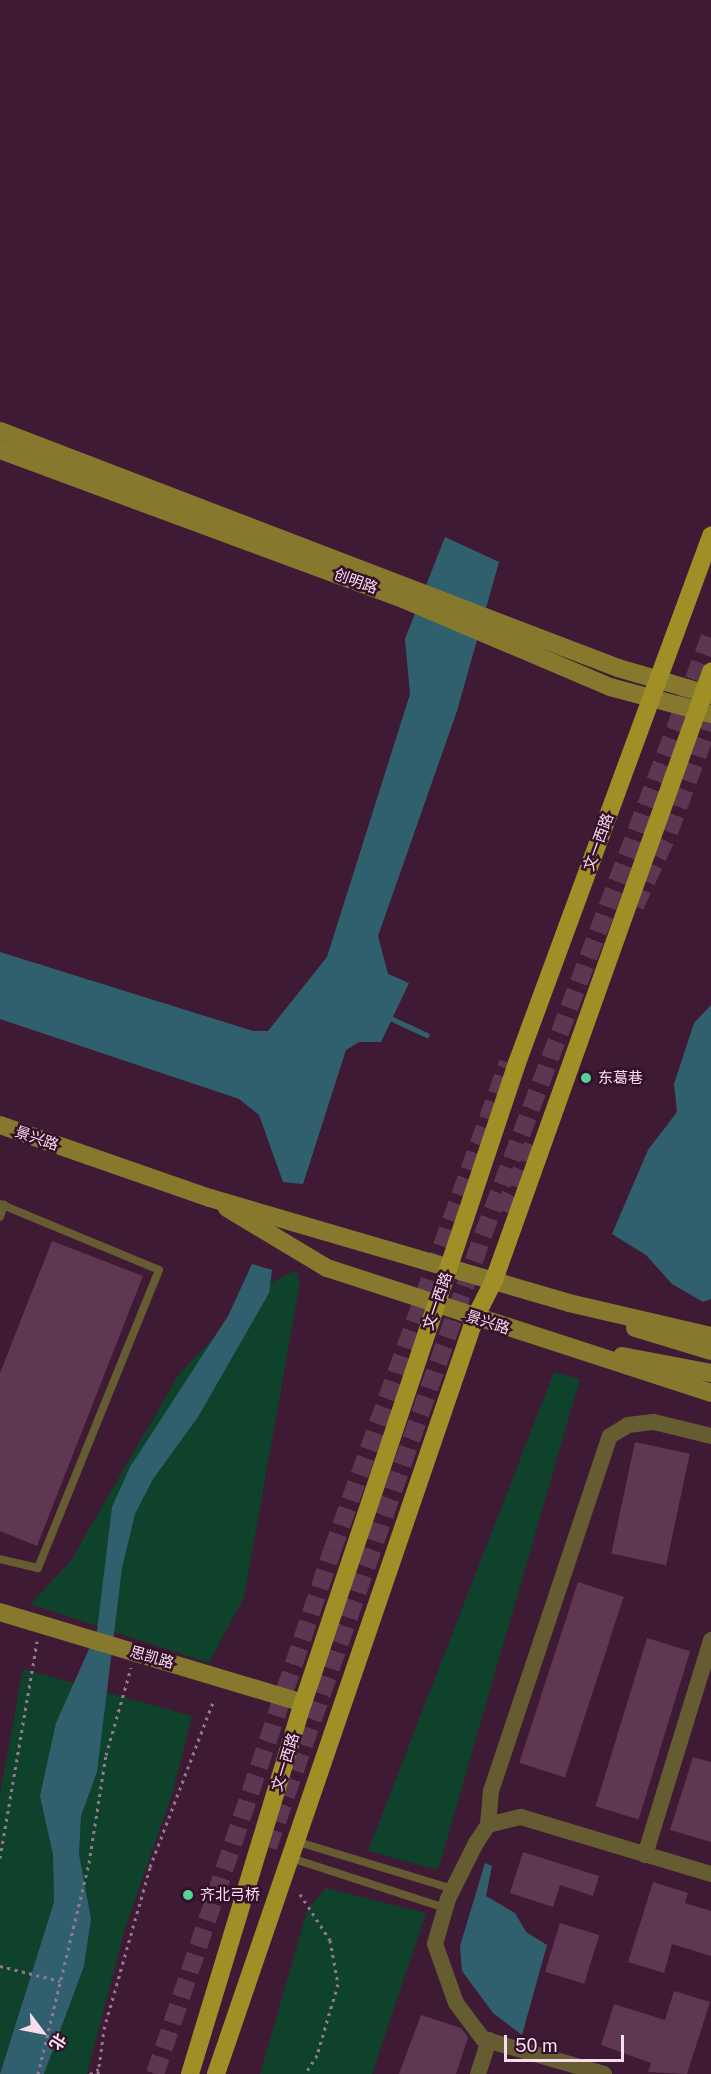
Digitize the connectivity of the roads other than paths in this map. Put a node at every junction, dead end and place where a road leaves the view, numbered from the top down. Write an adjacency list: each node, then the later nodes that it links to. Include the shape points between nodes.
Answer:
1 (1, 438): 3 (street, 创明路)
2 (711, 536): 5 (main road, 文一西路)
3 (495, 627): 5 (street, 创明路); 7 (street, 创明路, via 610,687)
4 (711, 672): 6 (main road, 文一西路)
5 (658, 680): 6 (street, 创明路); 7 (main road, 文一西路)
6 (708, 692): 8 (main road, 文一西路)
7 (651, 698): 8 (street, 创明路); 13 (main road, 文一西路, via 516,1063)
8 (704, 712): 14 (main road, 文一西路)
9 (0, 1125): 10 (street, 景兴路)
10 (210, 1198): 13 (street, 景兴路); 16 (street, 景兴路, via 327,1268)
11 (2, 1204): 12 (lane); 24 (lane, via 159,1270 38,1568)
12 (0, 1216)
13 (449, 1266): 14 (street, 景兴路); 16 (main road, 文一西路)
14 (494, 1280): 15 (street, 景兴路); 17 (main road, 文一西路)
15 (569, 1303): 18 (street, 景兴路); 20 (street)
16 (436, 1305): 17 (street, 景兴路); 27 (main road, 文一西路)
17 (475, 1318): 19 (street, 景兴路); 29 (main road, 文一西路)
18 (711, 1336)
19 (561, 1346): 21 (street); 22 (street, 景兴路)
20 (711, 1351)
21 (711, 1374)
22 (711, 1393)
23 (711, 1436): 28 (street, via 654,1422 628,1425 610,1436 491,1791)
24 (0, 1559)
25 (0, 1612): 27 (street, 思凯路)
26 (711, 1640): 30 (street)
27 (303, 1703): 35 (main road, 文一西路)
28 (488, 1825): 30 (street, via 521,1817); 32 (street)
29 (290, 1848): 32 (lane); 33 (lane); 36 (main road, 文一西路)
30 (645, 1855): 31 (street)
31 (711, 1874)
32 (453, 1889): 33 (street)
33 (445, 1908): 34 (street, via 435,1944 456,2003)
34 (489, 2040): 37 (street); 38 (street)
35 (190, 2074)
36 (216, 2074)
37 (478, 2074)
38 (604, 2074)

